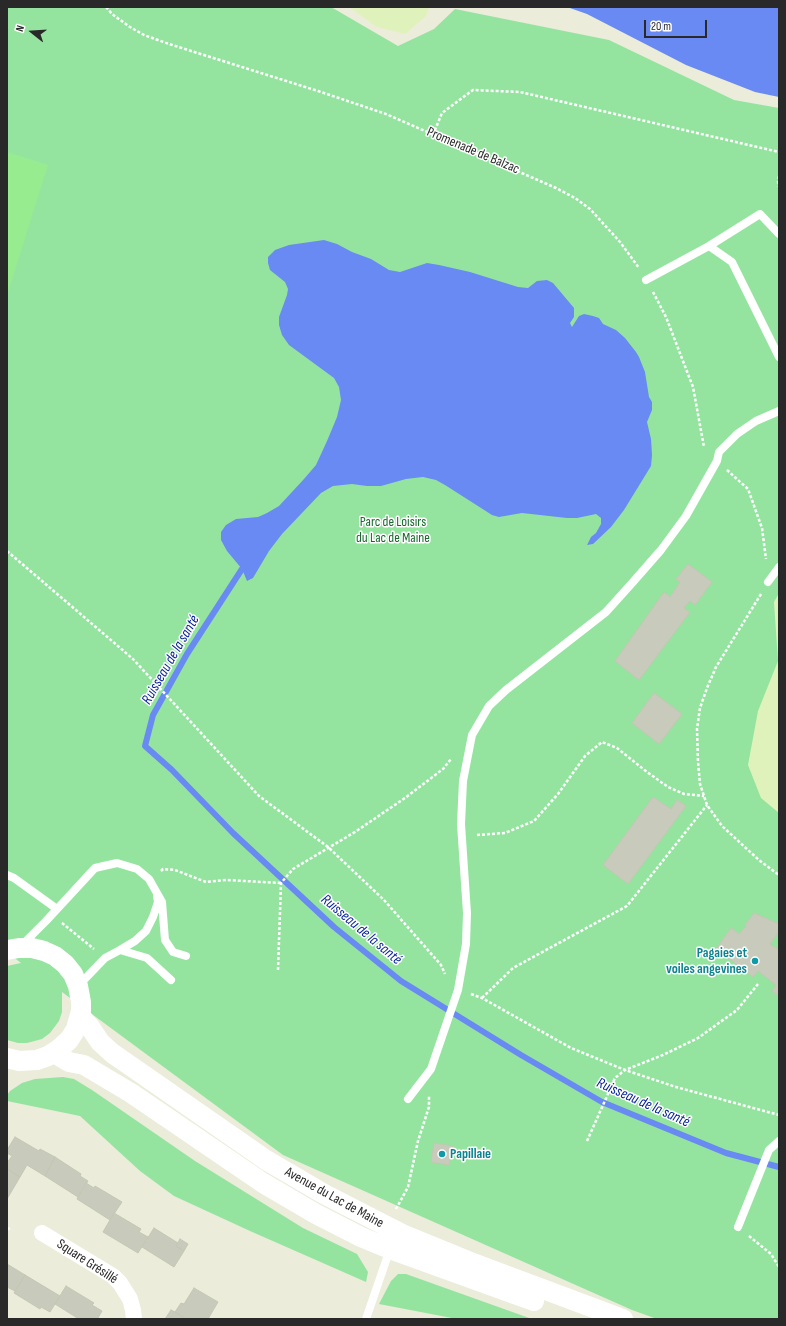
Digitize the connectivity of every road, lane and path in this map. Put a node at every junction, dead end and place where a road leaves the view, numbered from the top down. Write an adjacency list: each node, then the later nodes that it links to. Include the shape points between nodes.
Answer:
1 (106, 7): 2 (path, Promenade de Balzac, via 112,14 144,35 386,114)
2 (434, 135): 3 (path, via 442,113 473,90 520,92); 8 (path, Promenade de Balzac, via 524,173 575,198 605,224 632,257)
3 (779, 152)
4 (779, 176): 5 (path)
5 (779, 188)
6 (779, 234): 7 (lane, via 760,214)
7 (709, 246): 8 (lane); 9 (lane, via 732,262)
8 (646, 280): 11 (path, Promenade de Balzac, via 666,317 693,387 706,457)
9 (779, 356)
10 (779, 411): 11 (lane, via 756,421 736,434 720,452)
11 (717, 461): 14 (path, via 748,489 762,528); 15 (lane, via 686,516 633,582 606,612 488,706)
12 (7, 551): 19 (path, via 132,659 258,796)
13 (779, 567): 14 (lane)
14 (768, 582): 16 (path, via 716,667 700,708 696,744 700,784)
15 (472, 735): 18 (lane, via 463,781); 19 (path, via 443,769 405,798)
16 (704, 796): 17 (path); 18 (path, via 684,794 668,787 617,748 602,742 585,756 558,794 534,821 505,833)
17 (707, 805): 21 (path, via 731,835); 36 (path, via 628,906 513,968)
18 (462, 836): 35 (lane, via 467,913 466,944)
19 (328, 848): 23 (path, via 293,869); 35 (path, via 384,900 441,965 448,983)
20 (7, 875): 25 (lane)
21 (779, 875)
22 (149, 878): 23 (path, via 163,869 175,870 206,882 226,880); 24 (lane); 25 (lane, via 137,869 117,863 94,868)
23 (281, 883): 31 (path)
24 (157, 894): 28 (lane, via 158,902 146,930 135,941); 30 (lane, via 162,902 165,940 174,952)
25 (57, 909): 27 (lane)
26 (60, 921): 29 (path)
27 (13, 949): 34 (street, via 38,949 55,956 69,969)
28 (120, 950): 32 (lane, via 147,958); 34 (lane, via 105,958)
29 (97, 952)
30 (186, 956)
31 (278, 970)
32 (172, 980)
33 (758, 984): 41 (path, via 737,1010 698,1038)
34 (78, 986): 37 (street)
35 (458, 990): 36 (path); 40 (lane)
36 (482, 998): 41 (path, via 571,1048)
37 (80, 1016): 38 (street, via 72,1035); 54 (street, Avenue du Lac de Maine, via 100,1042 118,1058 266,1160 324,1194 402,1234)
38 (54, 1053): 39 (street, via 37,1060); 49 (street, Avenue du Lac de Maine, via 69,1062 84,1065 131,1093 263,1182 316,1214)
39 (11, 1063)
40 (431, 1069): 42 (lane); 46 (path, via 429,1107 418,1141 408,1187 397,1208)
41 (625, 1070): 43 (path, via 676,1087); 44 (path, via 615,1078)
42 (408, 1099)
43 (779, 1115)
44 (587, 1141)
45 (779, 1141): 47 (lane, via 768,1150)
46 (393, 1210)
47 (738, 1227): 50 (path, via 771,1254)
48 (42, 1233): 51 (street, Square Grésillé, via 113,1276 126,1291)
49 (390, 1249): 52 (lane); 53 (street, Avenue du Lac de Maine)
50 (779, 1267)
51 (134, 1319)
52 (366, 1319)
53 (583, 1319)
54 (623, 1319)

